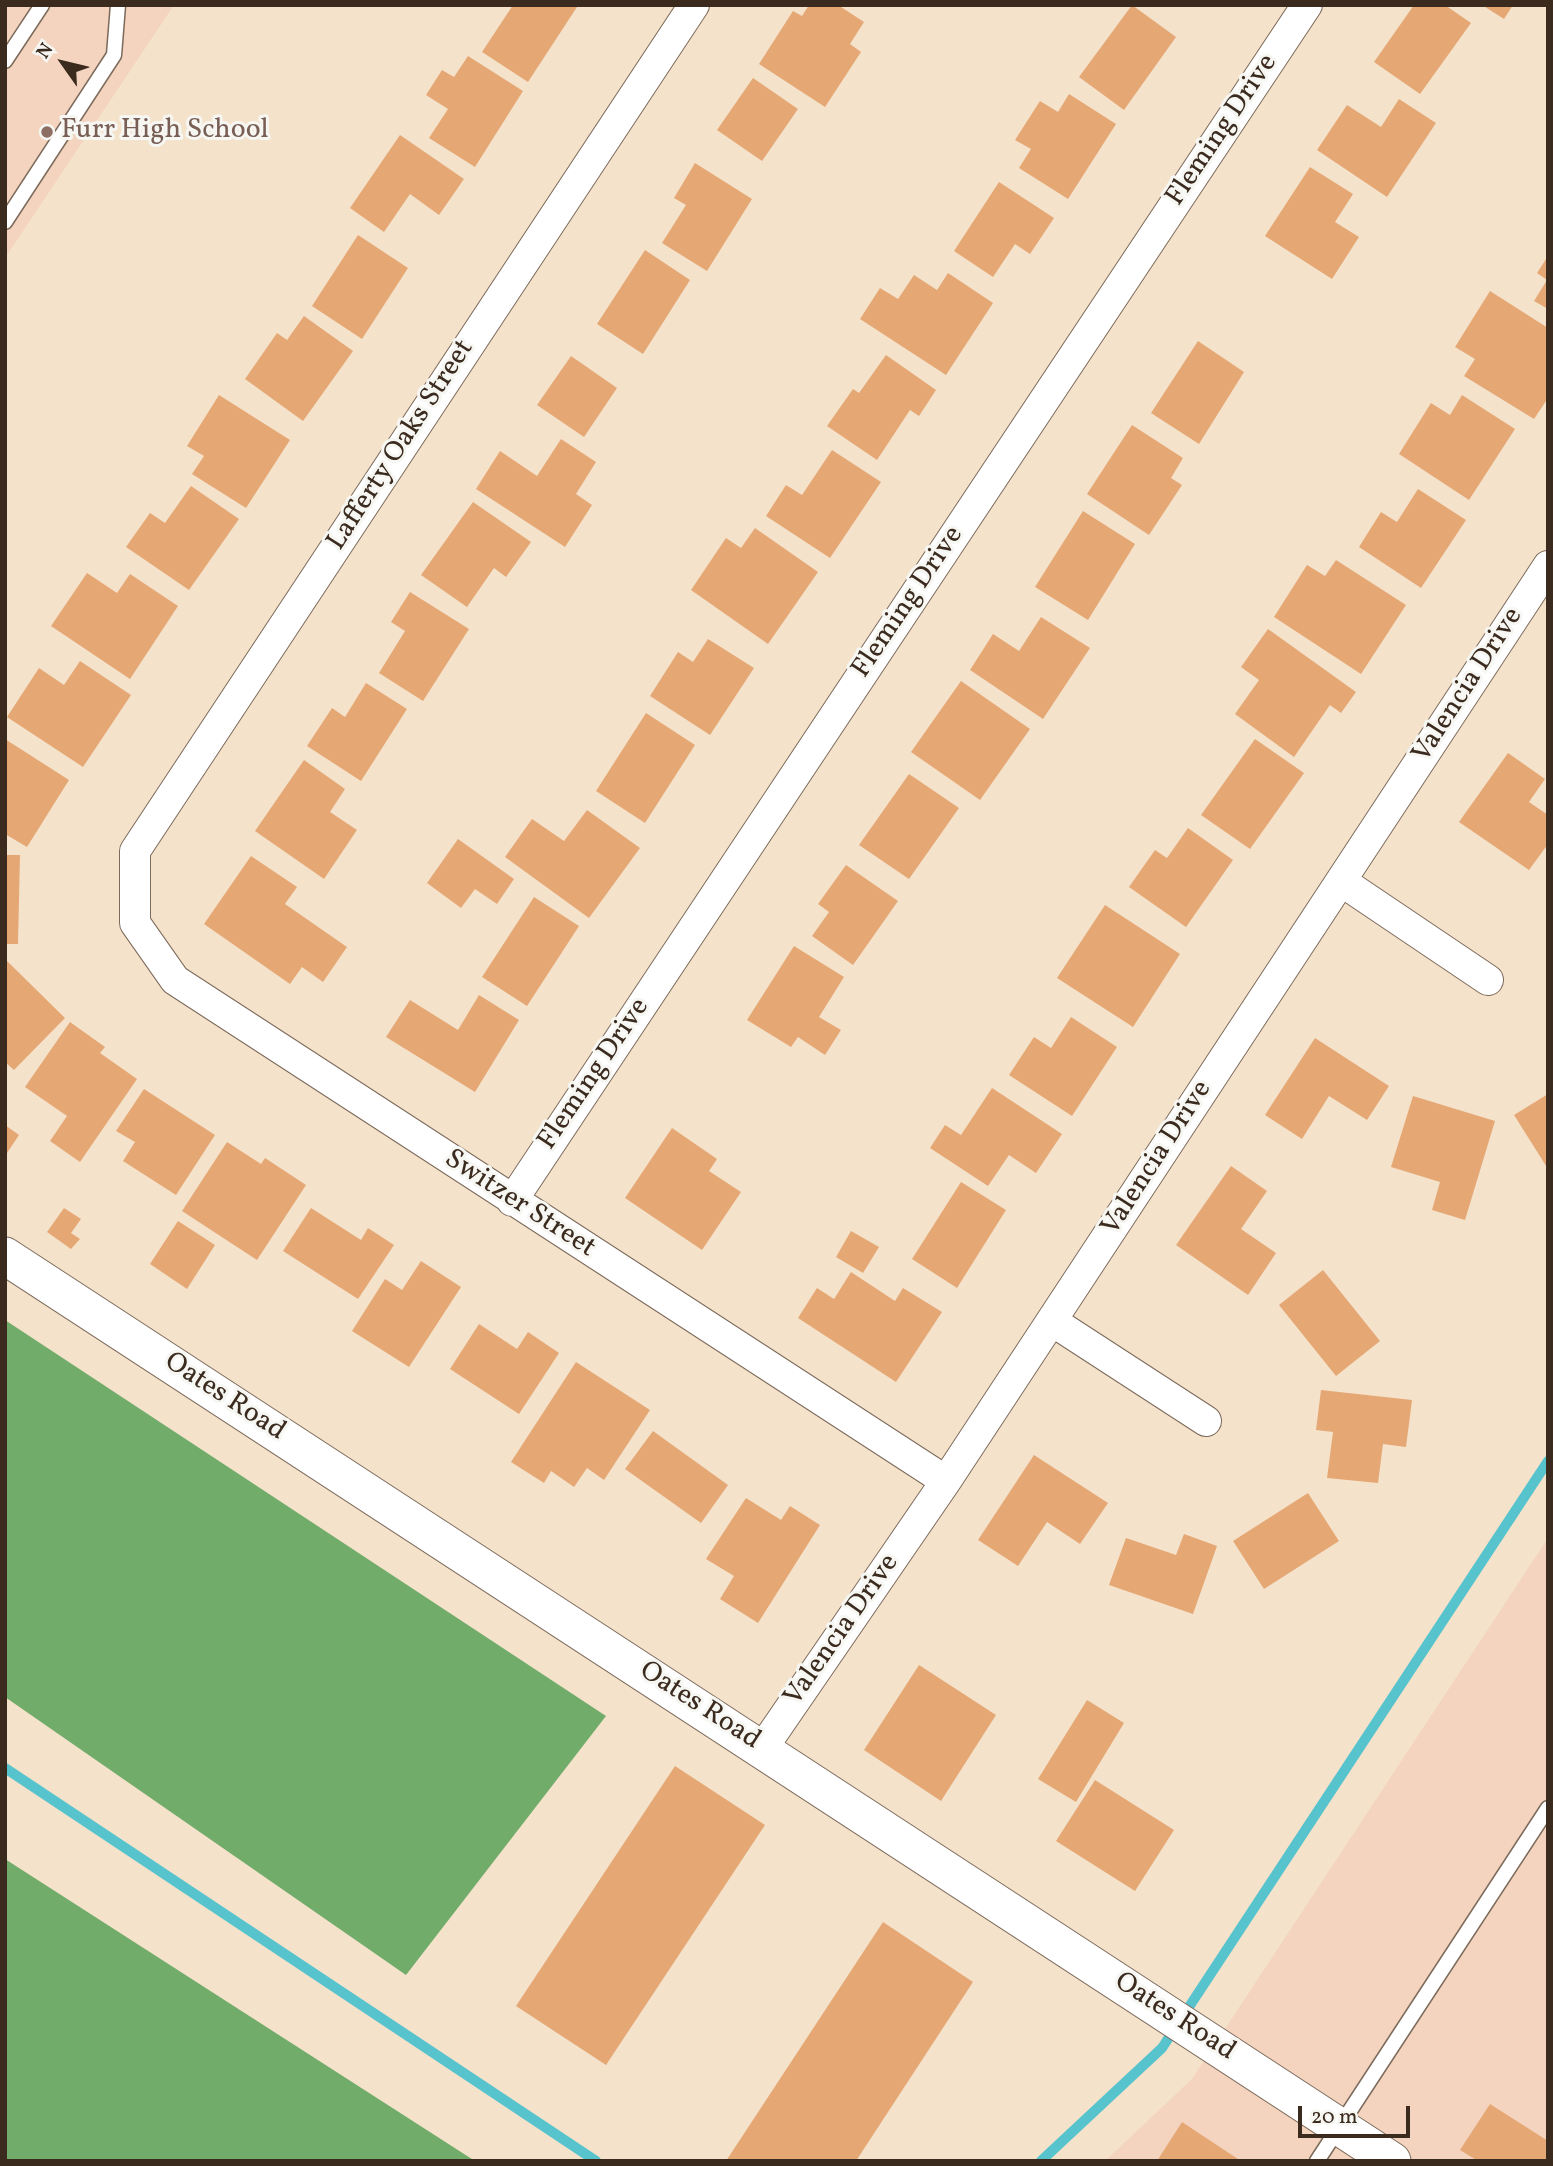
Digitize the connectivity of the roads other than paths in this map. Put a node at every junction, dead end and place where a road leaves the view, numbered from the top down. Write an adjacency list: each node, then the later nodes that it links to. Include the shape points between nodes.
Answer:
1 (42, 5): 5 (lane)
2 (118, 5): 6 (lane, via 114,55)
3 (694, 5): 9 (street, Lafferty Oaks Street, via 135,851)
4 (1307, 5): 11 (street, Fleming Drive)
5 (5, 61)
6 (5, 222)
7 (1548, 566): 8 (street, Valencia Drive)
8 (1341, 881): 10 (street); 13 (street, Valencia Drive)
9 (135, 894): 11 (street, Switzer Street, via 135,923 175,980)
10 (1488, 979)
11 (512, 1201): 15 (street, Switzer Street)
12 (5, 1256): 16 (street, Oates Road)
13 (1052, 1321): 14 (street); 15 (street, Valencia Drive)
14 (1206, 1420)
15 (946, 1481): 16 (street, Valencia Drive)
16 (762, 1749): 18 (street, Oates Road)
17 (1548, 1808): 18 (lane)
18 (1339, 2126): 19 (lane); 20 (street, Oates Road)
19 (1317, 2161)
20 (1392, 2161)

